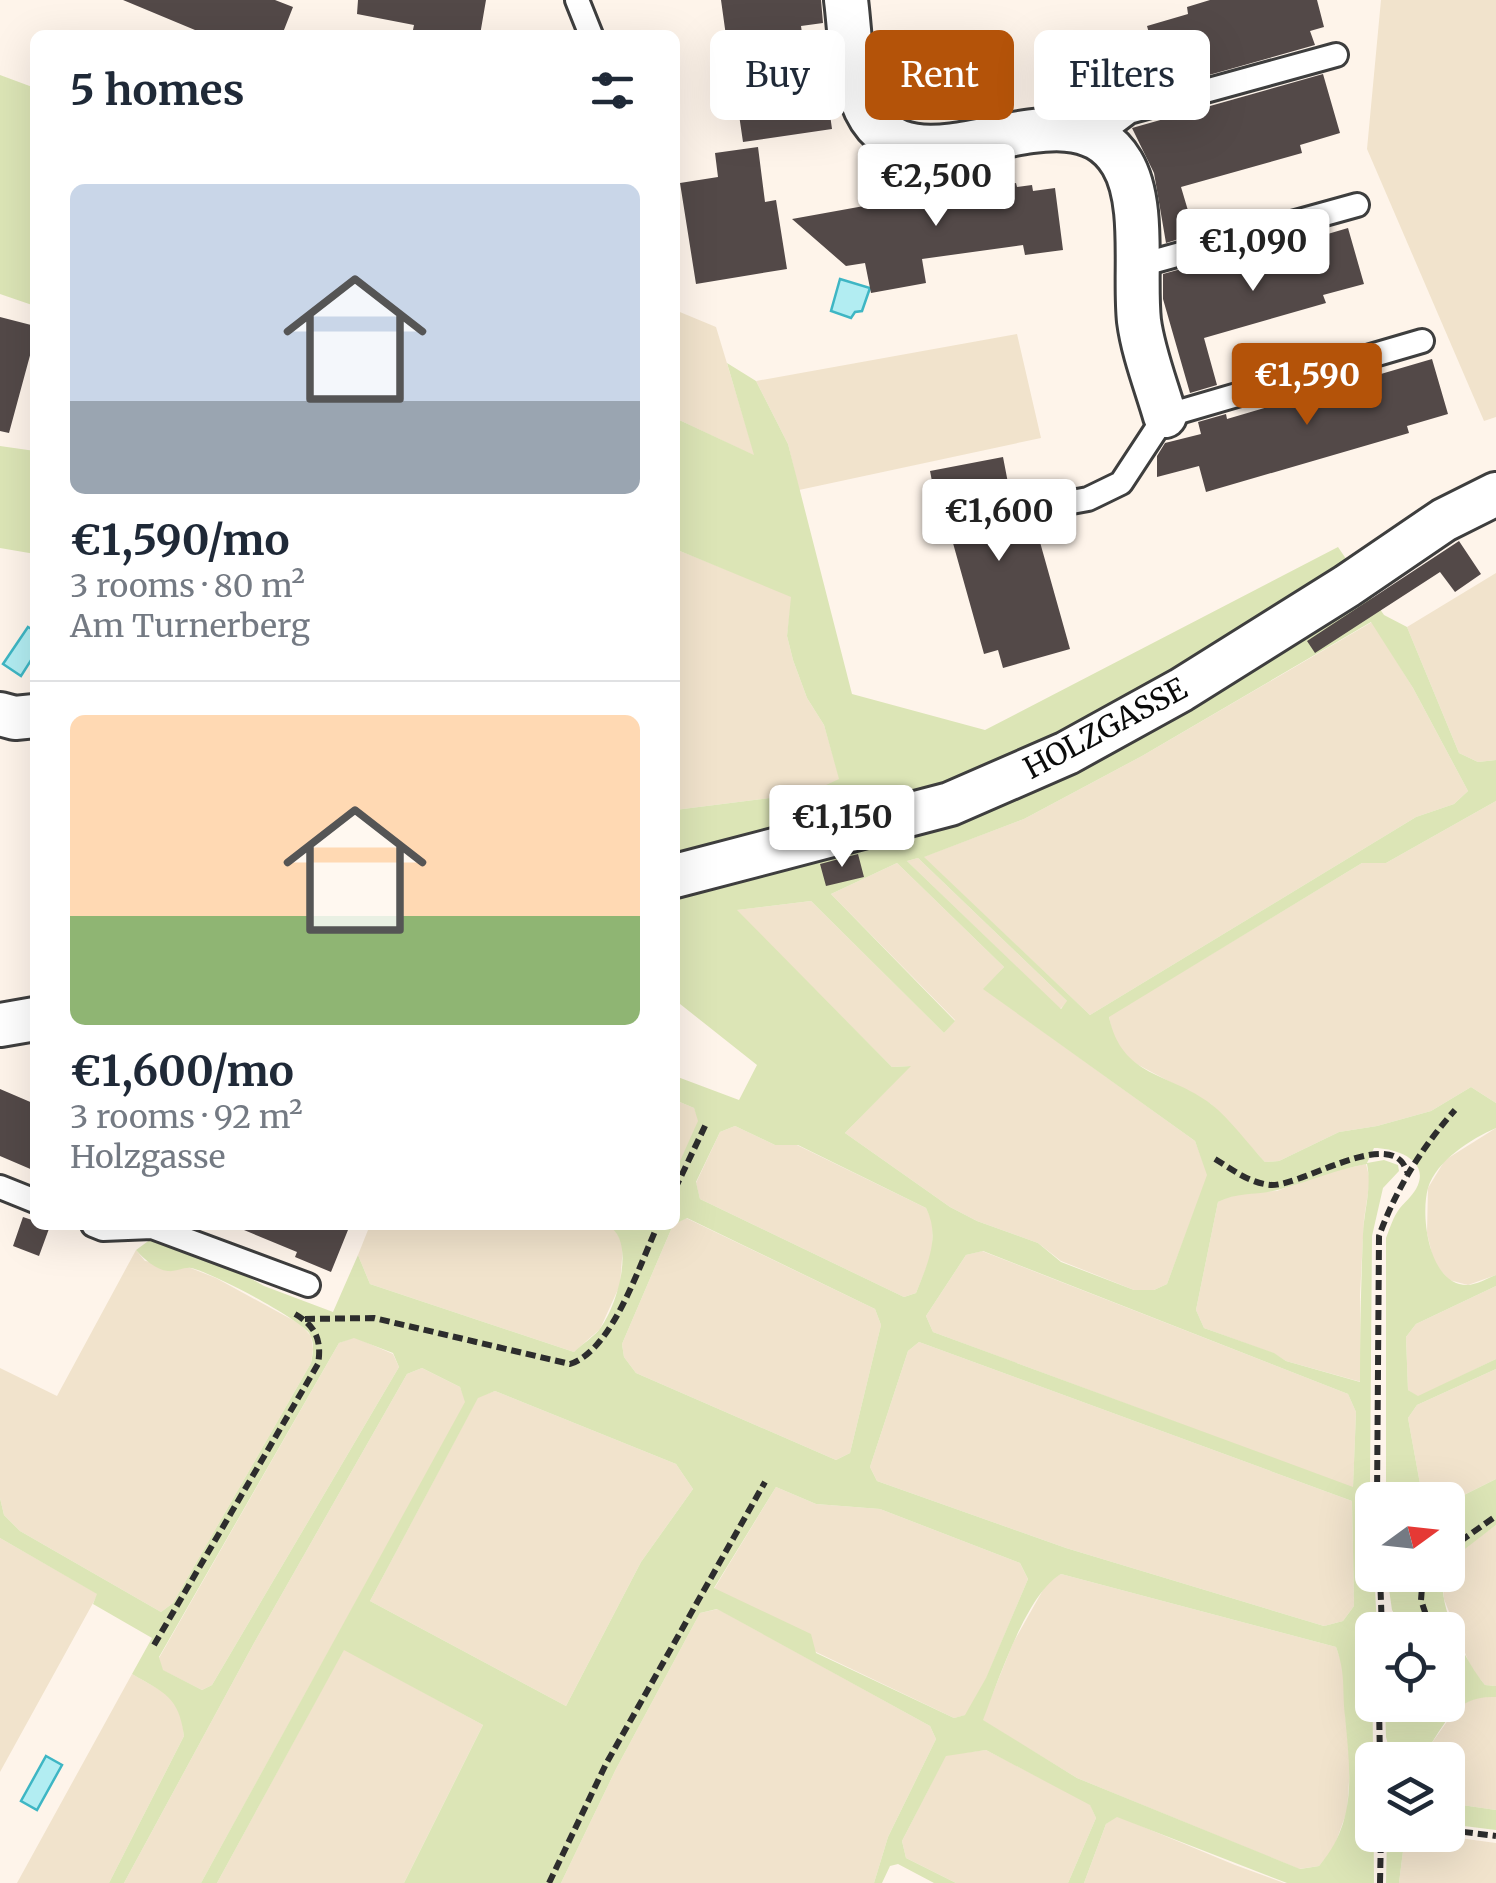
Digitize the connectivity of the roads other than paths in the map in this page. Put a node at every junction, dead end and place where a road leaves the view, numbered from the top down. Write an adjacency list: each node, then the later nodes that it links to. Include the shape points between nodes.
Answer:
1 (577, 0): 3 (lane)
2 (846, 0): 5 (street, via 860,97 891,138 940,147 1063,127)
3 (589, 30)
4 (1336, 55): 5 (lane, via 1129,112)
5 (1096, 137): 7 (street, via 1122,162 1134,200)
6 (1357, 205): 7 (lane)
7 (1137, 266): 9 (street, via 1139,323)
8 (1422, 340): 9 (lane)
9 (1165, 416): 11 (lane, via 1121,483 1088,499)
10 (1496, 494): 14 (street, HOLZGASSE, via 1068,753 950,804)
11 (1028, 510)
12 (0, 714): 13 (street)
13 (30, 717)
14 (680, 875)
15 (30, 1020): 16 (street)
16 (0, 1026)
17 (0, 1187): 18 (lane)
18 (30, 1199)
19 (160, 1230): 20 (lane)
20 (308, 1285)

